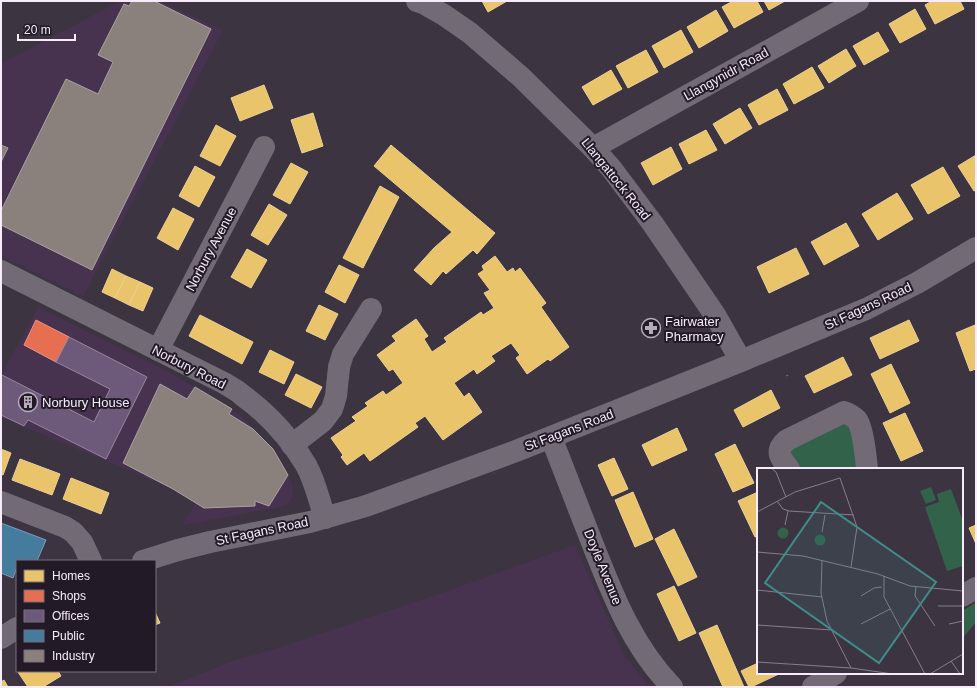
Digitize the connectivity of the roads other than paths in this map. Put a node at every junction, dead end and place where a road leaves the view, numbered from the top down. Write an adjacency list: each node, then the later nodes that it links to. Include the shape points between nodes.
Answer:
1 (417, 1): 4 (street, Llangattock Road, via 444,14 470,33 521,77)
2 (858, 1): 4 (street, Llangynidr Road)
3 (264, 147): 8 (street, Norbury Avenue)
4 (593, 148): 9 (street, Llangattock Road, via 653,224 715,316)
5 (976, 248): 9 (street, St Fagans Road, via 918,283 866,309)
6 (1, 271): 8 (street, Norbury Road)
7 (371, 309): 11 (street, via 343,354 332,409 323,421)
8 (158, 350): 11 (street, Norbury Road, via 241,394 280,430)
9 (741, 361): 10 (street, St Fagans Road)
10 (551, 437): 15 (street, St Fagans Road, via 366,506); 23 (street, Doyle Avenue, via 624,618 637,643)
11 (292, 445): 15 (street, Norbury Road, via 306,465)
12 (788, 468): 13 (street, via 779,453 781,445 844,412 851,414 860,427)
13 (867, 468)
14 (1, 502): 16 (street, via 65,527 82,542)
15 (325, 518): 17 (street, St Fagans Road, via 210,542)
16 (91, 560)
17 (146, 560)
18 (976, 588): 19 (street)
19 (963, 595)
20 (16, 629): 21 (street)
21 (1, 638)
22 (834, 674): 24 (street)
23 (672, 687)
24 (813, 687)

